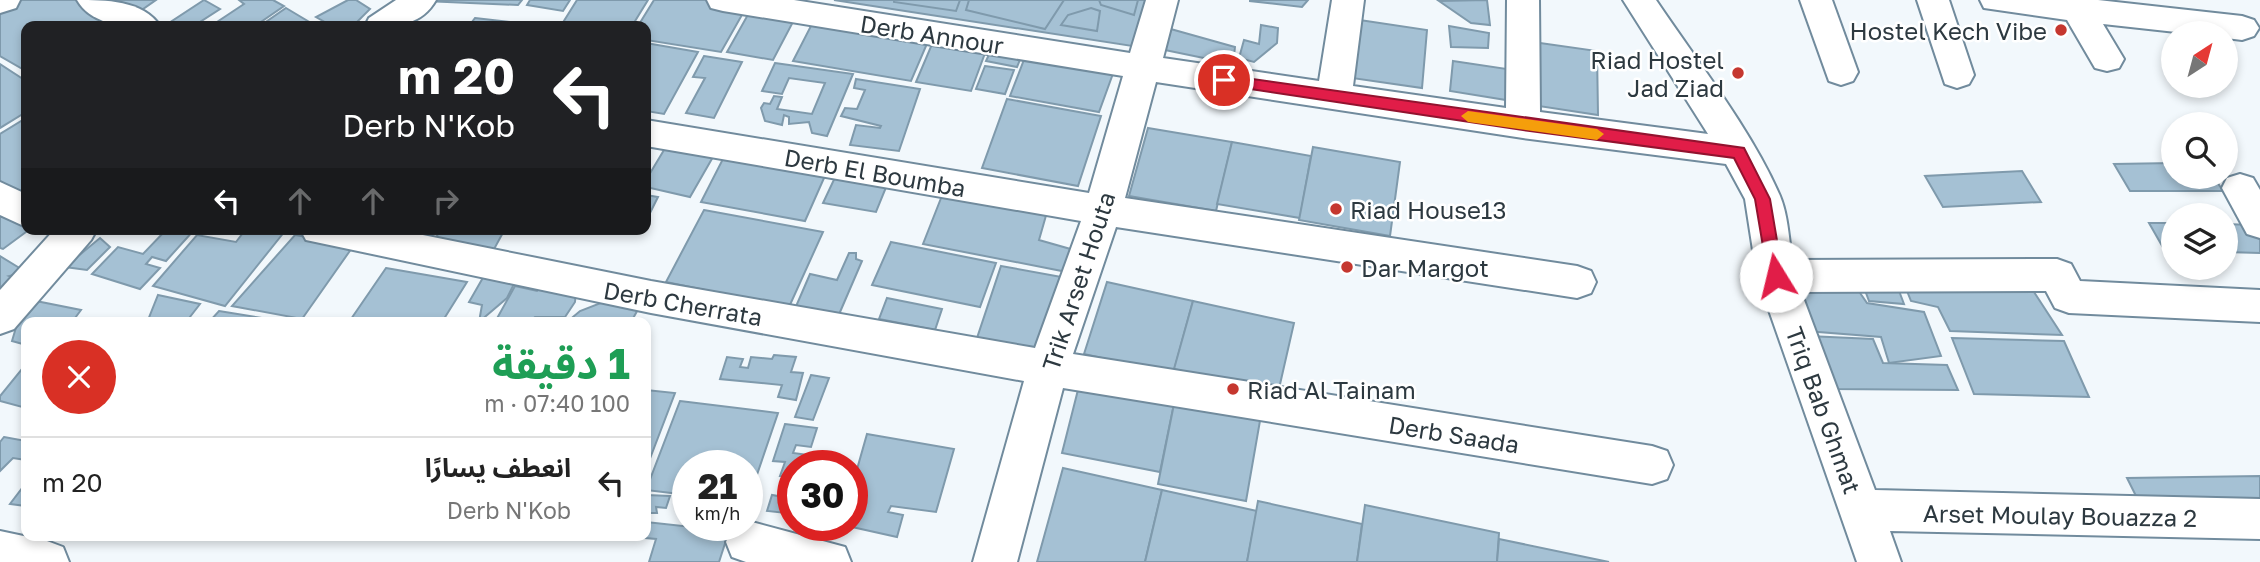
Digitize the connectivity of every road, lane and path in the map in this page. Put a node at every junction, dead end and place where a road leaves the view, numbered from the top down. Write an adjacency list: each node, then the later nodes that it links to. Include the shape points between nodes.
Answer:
1 (93, 0): 12 (street)
2 (418, 0): 13 (street)
3 (723, 0): 16 (street, Derb Annour)
4 (1162, 0): 16 (street, Trik Arset Houta)
5 (1348, 0): 19 (street)
6 (1523, 0): 20 (street)
7 (1639, 0): 22 (street, Triq Bab Ghmat)
8 (1816, 0): 17 (street)
9 (1933, 0): 18 (street)
10 (1996, 0): 11 (street)
11 (2069, 6): 14 (street); 15 (street)
12 (133, 21)
13 (388, 21)
14 (2242, 28)
15 (2107, 60)
16 (1141, 68): 19 (street, Derb Annour); 26 (street, Trik Arset Houta)
17 (1841, 72)
18 (1957, 75)
19 (1334, 96): 20 (street, Derb Annour)
20 (1523, 125): 22 (street, Derb Annour)
21 (651, 134): 26 (street, Derb El Boumba)
22 (1738, 152): 30 (street, Triq Bab Ghmat, via 1763,199)
23 (2240, 188): 27 (street)
24 (0, 197): 25 (street)
25 (21, 209)
26 (1103, 210): 31 (street, Derb El Boumba); 34 (street, Trik Arset Houta)
27 (2260, 223)
28 (66, 235): 33 (street)
29 (346, 235): 34 (street, Derb Cherrata, via 519,273)
30 (1776, 276): 32 (street, via 2057,275 2069,297); 36 (street, Triq Bab Ghmat)
31 (1577, 282)
32 (2260, 306)
33 (0, 317)
34 (1048, 368): 35 (street, Derb Saada); 42 (street, Trik Arset Houta)
35 (1652, 466)
36 (1860, 510): 37 (street, Arset Moulay Bouazza 2); 43 (street, Triq Bab Ghmat)
37 (2260, 519)
38 (748, 542): 41 (street)
39 (0, 552): 40 (street)
40 (47, 562)
41 (829, 562)
42 (995, 562)
43 (1879, 562)

